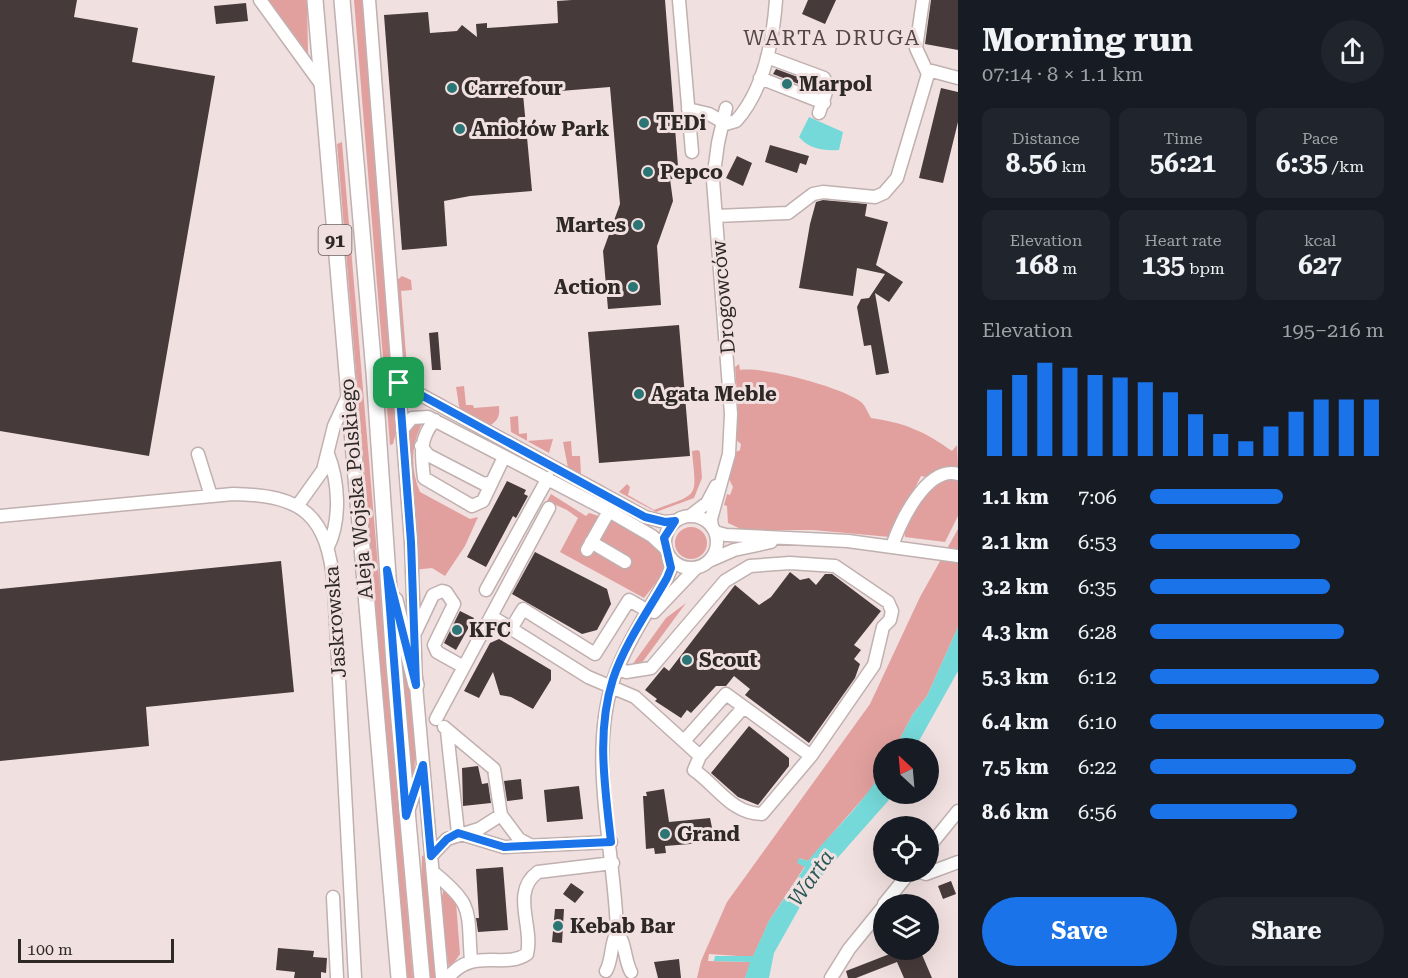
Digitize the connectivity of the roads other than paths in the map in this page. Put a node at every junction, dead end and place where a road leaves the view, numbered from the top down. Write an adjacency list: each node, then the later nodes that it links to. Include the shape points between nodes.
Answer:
1 (260, 0): 12 (street)
2 (315, 0): 12 (main road, Aleja Wojska Polskiego / 91)
3 (342, 0): 46 (main road, Aleja Wojska Polskiego / 91)
4 (369, 0): 18 (street)
5 (679, 0): 14 (street)
6 (776, 0): 8 (street, via 774,37)
7 (923, 0): 9 (street, via 916,48)
8 (767, 57): 10 (street); 10 (street, via 824,78 828,86 821,108)
9 (928, 74): 11 (street, via 932,71); 17 (street, via 897,178 884,193 875,197 823,192 813,194 788,213)
10 (759, 78): 15 (street, via 742,114 736,121)
11 (958, 78)
12 (321, 84): 19 (main road, Aleja Wojska Polskiego / 91)
13 (726, 108): 15 (street, Drogowców)
14 (688, 109): 15 (street, via 709,114); 16 (street)
15 (723, 123): 17 (street, Drogowców, via 713,180)
16 (692, 152)
17 (716, 216): 26 (street, Drogowców, via 730,376 730,433)
18 (399, 383): 21 (street); 36 (street, via 645,517)
19 (348, 396): 24 (street, via 334,426); 87 (main road, Aleja Wojska Polskiego / 91)
20 (435, 420): 21 (street, via 418,416); 22 (street, via 425,431); 25 (street)
21 (402, 430): 52 (street)
22 (421, 446): 29 (street, via 428,455 456,470 484,484); 29 (street, via 424,478 472,506 483,501)
23 (198, 454): 30 (street)
24 (328, 454): 31 (street, via 315,484); 40 (street, via 336,473 336,531)
25 (504, 457): 28 (street); 29 (street)
26 (725, 469): 35 (street, Drogowców, via 707,503); 37 (street, Drogowców, via 711,519)
27 (958, 474): 39 (street, via 942,474 932,479 903,520)
28 (548, 478): 33 (street); 47 (street)
29 (492, 482)
30 (211, 496): 31 (street, via 264,494); 34 (street)
31 (298, 505): 40 (street, Jaskrowska, via 315,522)
32 (549, 508): 49 (street)
33 (609, 511): 41 (street, via 652,536); 44 (street, via 589,546)
34 (0, 516)
35 (690, 516): 36 (street); 37 (street)
36 (675, 521): 41 (street, via 664,538)
37 (714, 529): 38 (street, via 726,535); 43 (street, via 717,541)
38 (784, 539): 39 (street); 43 (street, via 734,550)
39 (892, 547): 42 (street)
40 (328, 548): 86 (street, Jaskrowska, via 334,586)
41 (666, 552): 45 (street, via 685,568); 48 (street, via 671,568)
42 (958, 556)
43 (711, 560): 45 (street)
44 (625, 561)
45 (695, 569): 51 (street)
46 (387, 570): 55 (main road); 67 (main road, Aleja Wojska Polskiego / 91)
47 (486, 590)
48 (648, 611): 50 (street, via 629,600 595,654 523,609); 51 (street)
49 (491, 616): 50 (street); 53 (street)
50 (511, 629): 56 (street)
51 (637, 630): 54 (street)
52 (414, 635): 53 (street, via 433,595 446,592 454,604 434,645 437,652); 55 (street)
53 (462, 666): 59 (street)
54 (618, 668): 56 (street); 63 (street, via 631,672 651,668 724,581 750,566 835,566 888,602 892,611 883,627 874,665)
55 (416, 685): 58 (street)
56 (611, 689): 61 (street, via 635,698); 70 (street, via 602,750)
57 (743, 708): 61 (street, via 726,694); 62 (street); 63 (street)
58 (419, 718): 59 (street); 64 (street)
59 (436, 719): 60 (street)
60 (447, 731): 66 (street, via 494,769); 68 (street)
61 (684, 741): 62 (street)
62 (700, 756): 63 (street, via 694,770 733,805 748,814 762,814)
63 (811, 756)
64 (423, 765): 67 (street); 72 (street)
65 (958, 811): 69 (street)
66 (501, 815): 68 (street, via 479,829); 71 (street, via 519,839)
67 (406, 816): 88 (main road, Aleja Wojska Polskiego / 91)
68 (458, 833): 71 (street, via 504,847); 72 (street)
69 (939, 834)
70 (611, 842): 71 (street); 74 (street)
71 (530, 845)
72 (431, 856): 76 (street)
73 (958, 862): 75 (street)
74 (613, 863): 81 (street); 82 (street, via 538,872 524,888 527,954)
75 (939, 869)
76 (433, 872): 82 (street, via 456,890 466,905); 89 (street)
77 (902, 882): 78 (street)
78 (893, 894)
79 (333, 897): 85 (street)
80 (873, 920): 91 (street)
81 (617, 932): 83 (street, via 611,961); 84 (street, via 623,939 624,958)
82 (471, 961): 90 (street, via 456,968)
83 (603, 975): 84 (street, via 616,968)
84 (633, 975)
85 (337, 978)
86 (356, 978)
87 (399, 978)
88 (422, 978)
89 (442, 978)
90 (448, 978)
91 (831, 978)

